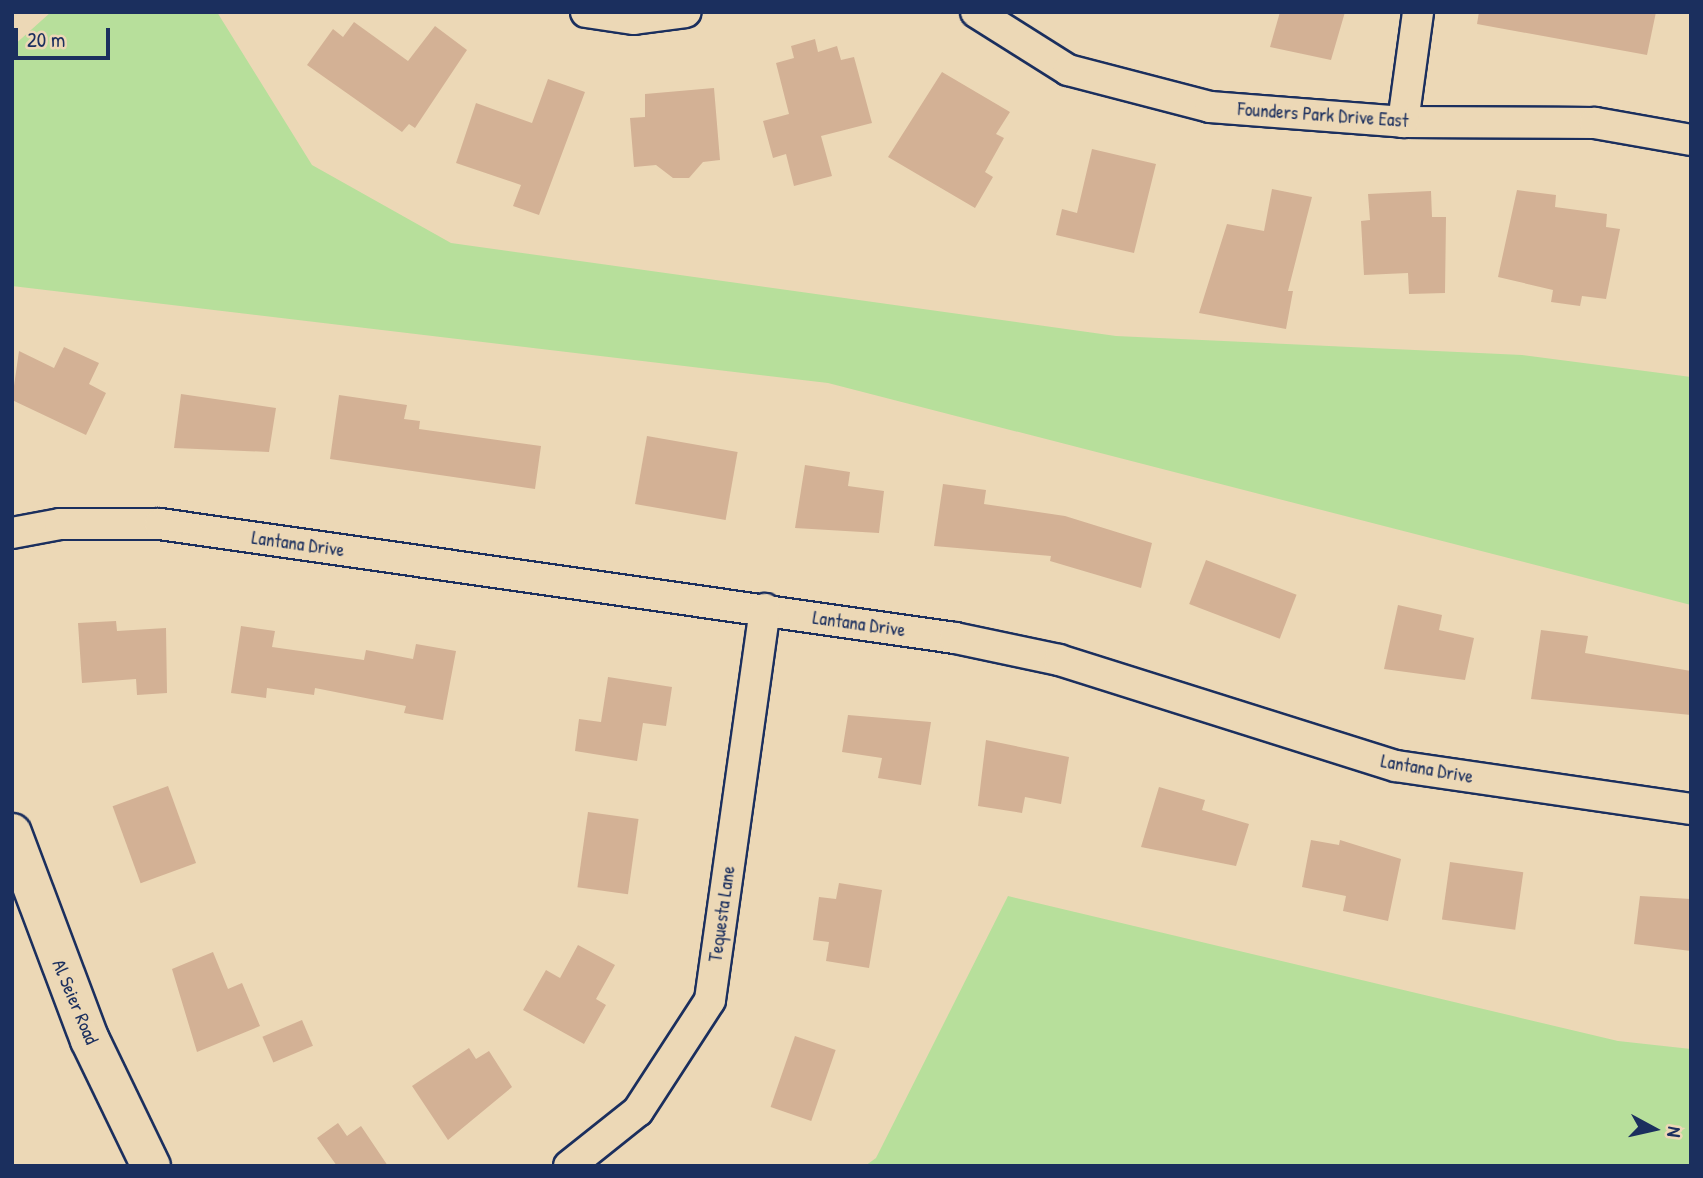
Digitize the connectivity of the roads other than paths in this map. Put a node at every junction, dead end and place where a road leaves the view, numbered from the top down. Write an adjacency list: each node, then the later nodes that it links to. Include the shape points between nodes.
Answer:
1 (586, 12): 2 (street, via 634,19)
2 (686, 12)
3 (976, 12): 5 (street, Founders Park Drive East, via 1068,70 1197,104)
4 (1418, 12): 5 (street)
5 (1403, 122): 6 (street, Founders Park Drive East, via 1595,122)
6 (1691, 140)
7 (12, 533): 8 (street, Lantana Drive, via 60,524 160,524)
8 (765, 610): 9 (street, Lantana Drive, via 1059,660 1396,766); 12 (street, Tequesta Lane, via 710,1000 638,1111)
9 (1691, 809)
10 (12, 833): 11 (street, Al Seier Road, via 90,1040)
11 (151, 1166)
12 (569, 1166)

